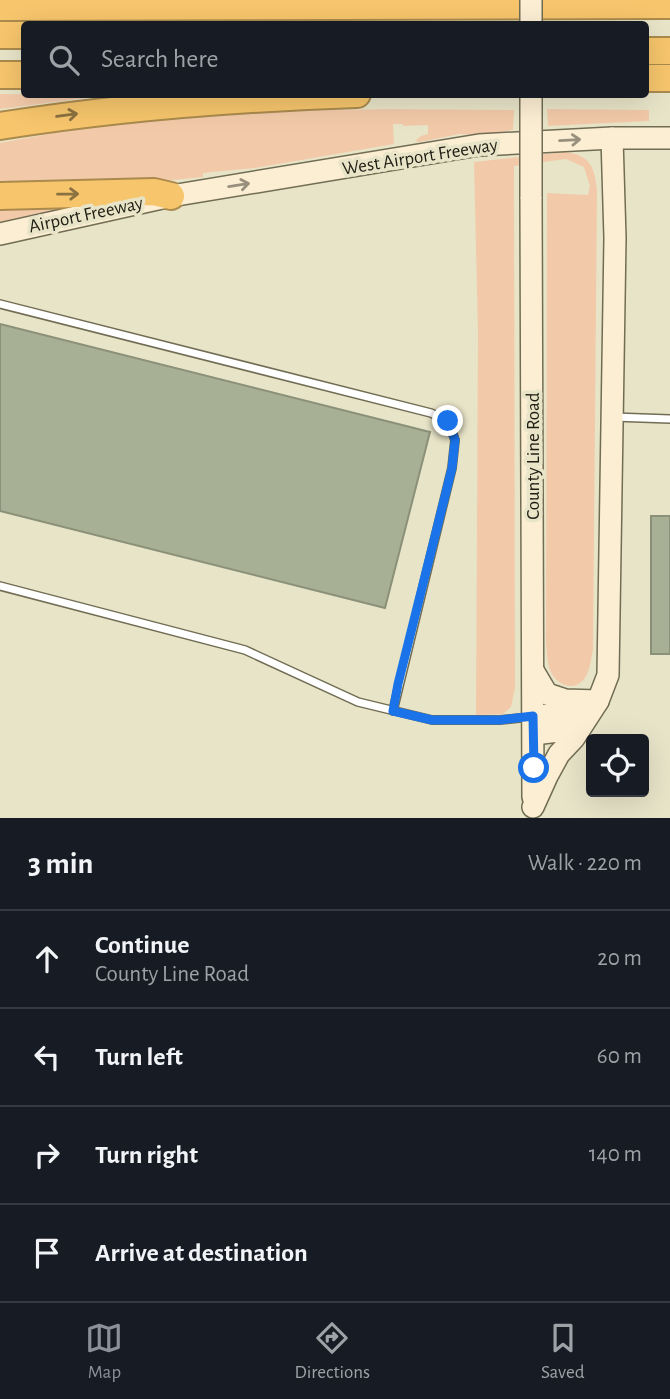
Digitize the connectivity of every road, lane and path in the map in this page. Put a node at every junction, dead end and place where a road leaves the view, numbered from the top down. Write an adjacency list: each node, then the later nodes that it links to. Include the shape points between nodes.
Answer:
1 (462, 0): 2 (highway)
2 (522, 2): 3 (highway); 4 (highway); 5 (main road, bridge)
3 (670, 5)
4 (0, 7)
5 (530, 21)
6 (0, 35): 7 (highway)
7 (21, 35)
8 (649, 37): 9 (highway)
9 (670, 37)
10 (0, 50): 11 (highway)
11 (21, 50)
12 (649, 51): 13 (highway)
13 (670, 51)
14 (0, 75): 15 (highway)
15 (21, 75)
16 (649, 78): 17 (highway)
17 (670, 78)
18 (268, 98): 20 (highway, one-way to 18, via 72,114)
19 (531, 98): 30 (main road, County Line Road, bridge)
20 (0, 126)
21 (612, 138): 22 (main road, West Airport Freeway); 24 (main road, West Airport Freeway, one-way to 21, via 479,145); 27 (main road)
22 (670, 138)
23 (0, 196): 24 (highway, one-way to 24, via 154,192)
24 (172, 196): 25 (main road, Airport Freeway)
25 (0, 234)
26 (0, 304): 32 (lane, via 448,421 455,440 452,468)
27 (612, 417): 28 (lane); 31 (main road, via 608,675)
28 (670, 419)
29 (0, 586): 32 (lane, via 245,650 358,702)
30 (533, 671): 31 (main road, via 547,694); 33 (main road, County Line Road)
31 (598, 701): 33 (main road, via 575,729); 34 (main road, via 559,754)
32 (393, 711): 33 (lane, via 432,720)
33 (533, 725): 34 (main road, County Line Road)
34 (533, 812)

